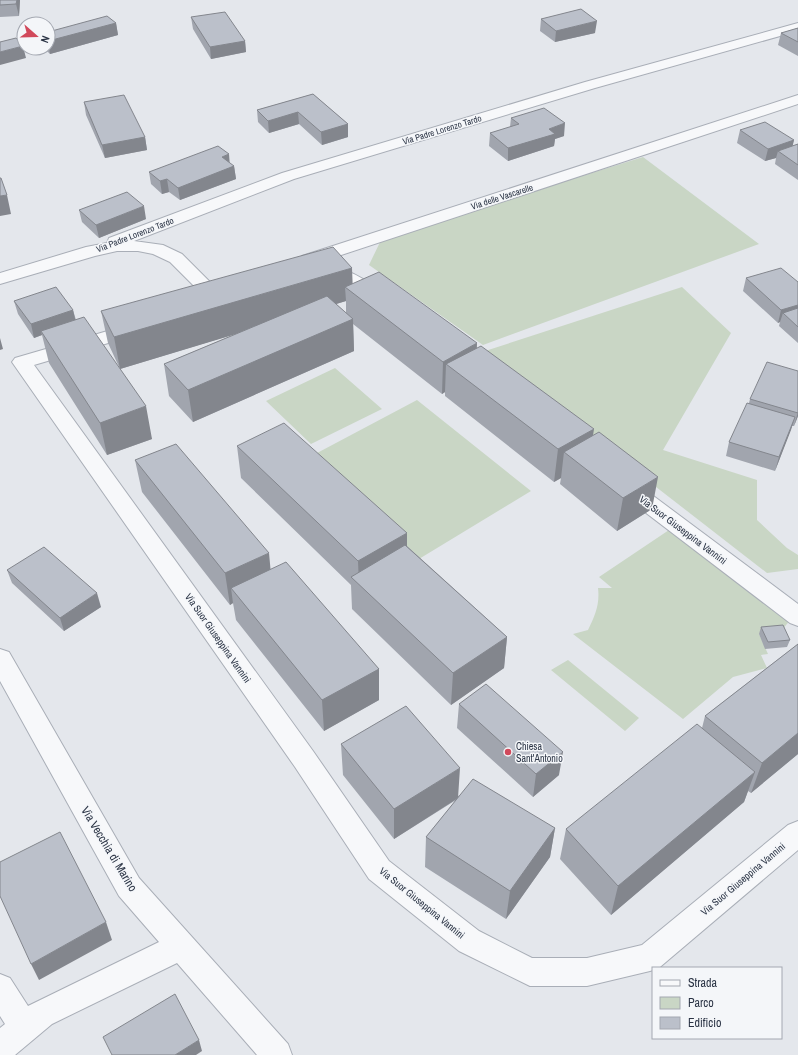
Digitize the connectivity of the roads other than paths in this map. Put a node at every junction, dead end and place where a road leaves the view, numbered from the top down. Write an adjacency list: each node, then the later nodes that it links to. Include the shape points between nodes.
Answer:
1 (798, 27): 3 (street, Via Padre Lorenzo Tardo, via 590,85 288,176)
2 (798, 99): 5 (street, Via delle Vascarelle, via 299,271 349,276)
3 (92, 251): 4 (street); 6 (street, via 117,246 138,246 157,249 176,258 218,289 210,307)
4 (0, 279)
5 (395, 311)
6 (188, 314)
7 (157, 322): 11 (street, Via Suor Giuseppina Vannini, via 22,362 304,759 379,870 469,941 530,972 587,972 650,957)
8 (614, 477): 9 (street, Via Suor Giuseppina Vannini)
9 (798, 617)
10 (0, 659): 12 (street, Via Vecchia di Marino, via 129,887)
11 (788, 833)
12 (181, 946): 14 (street, via 41,1014); 16 (street, Via Vecchia di Marino)
13 (0, 988): 14 (street)
14 (24, 1028): 15 (street)
15 (0, 1048)
16 (278, 1055)

